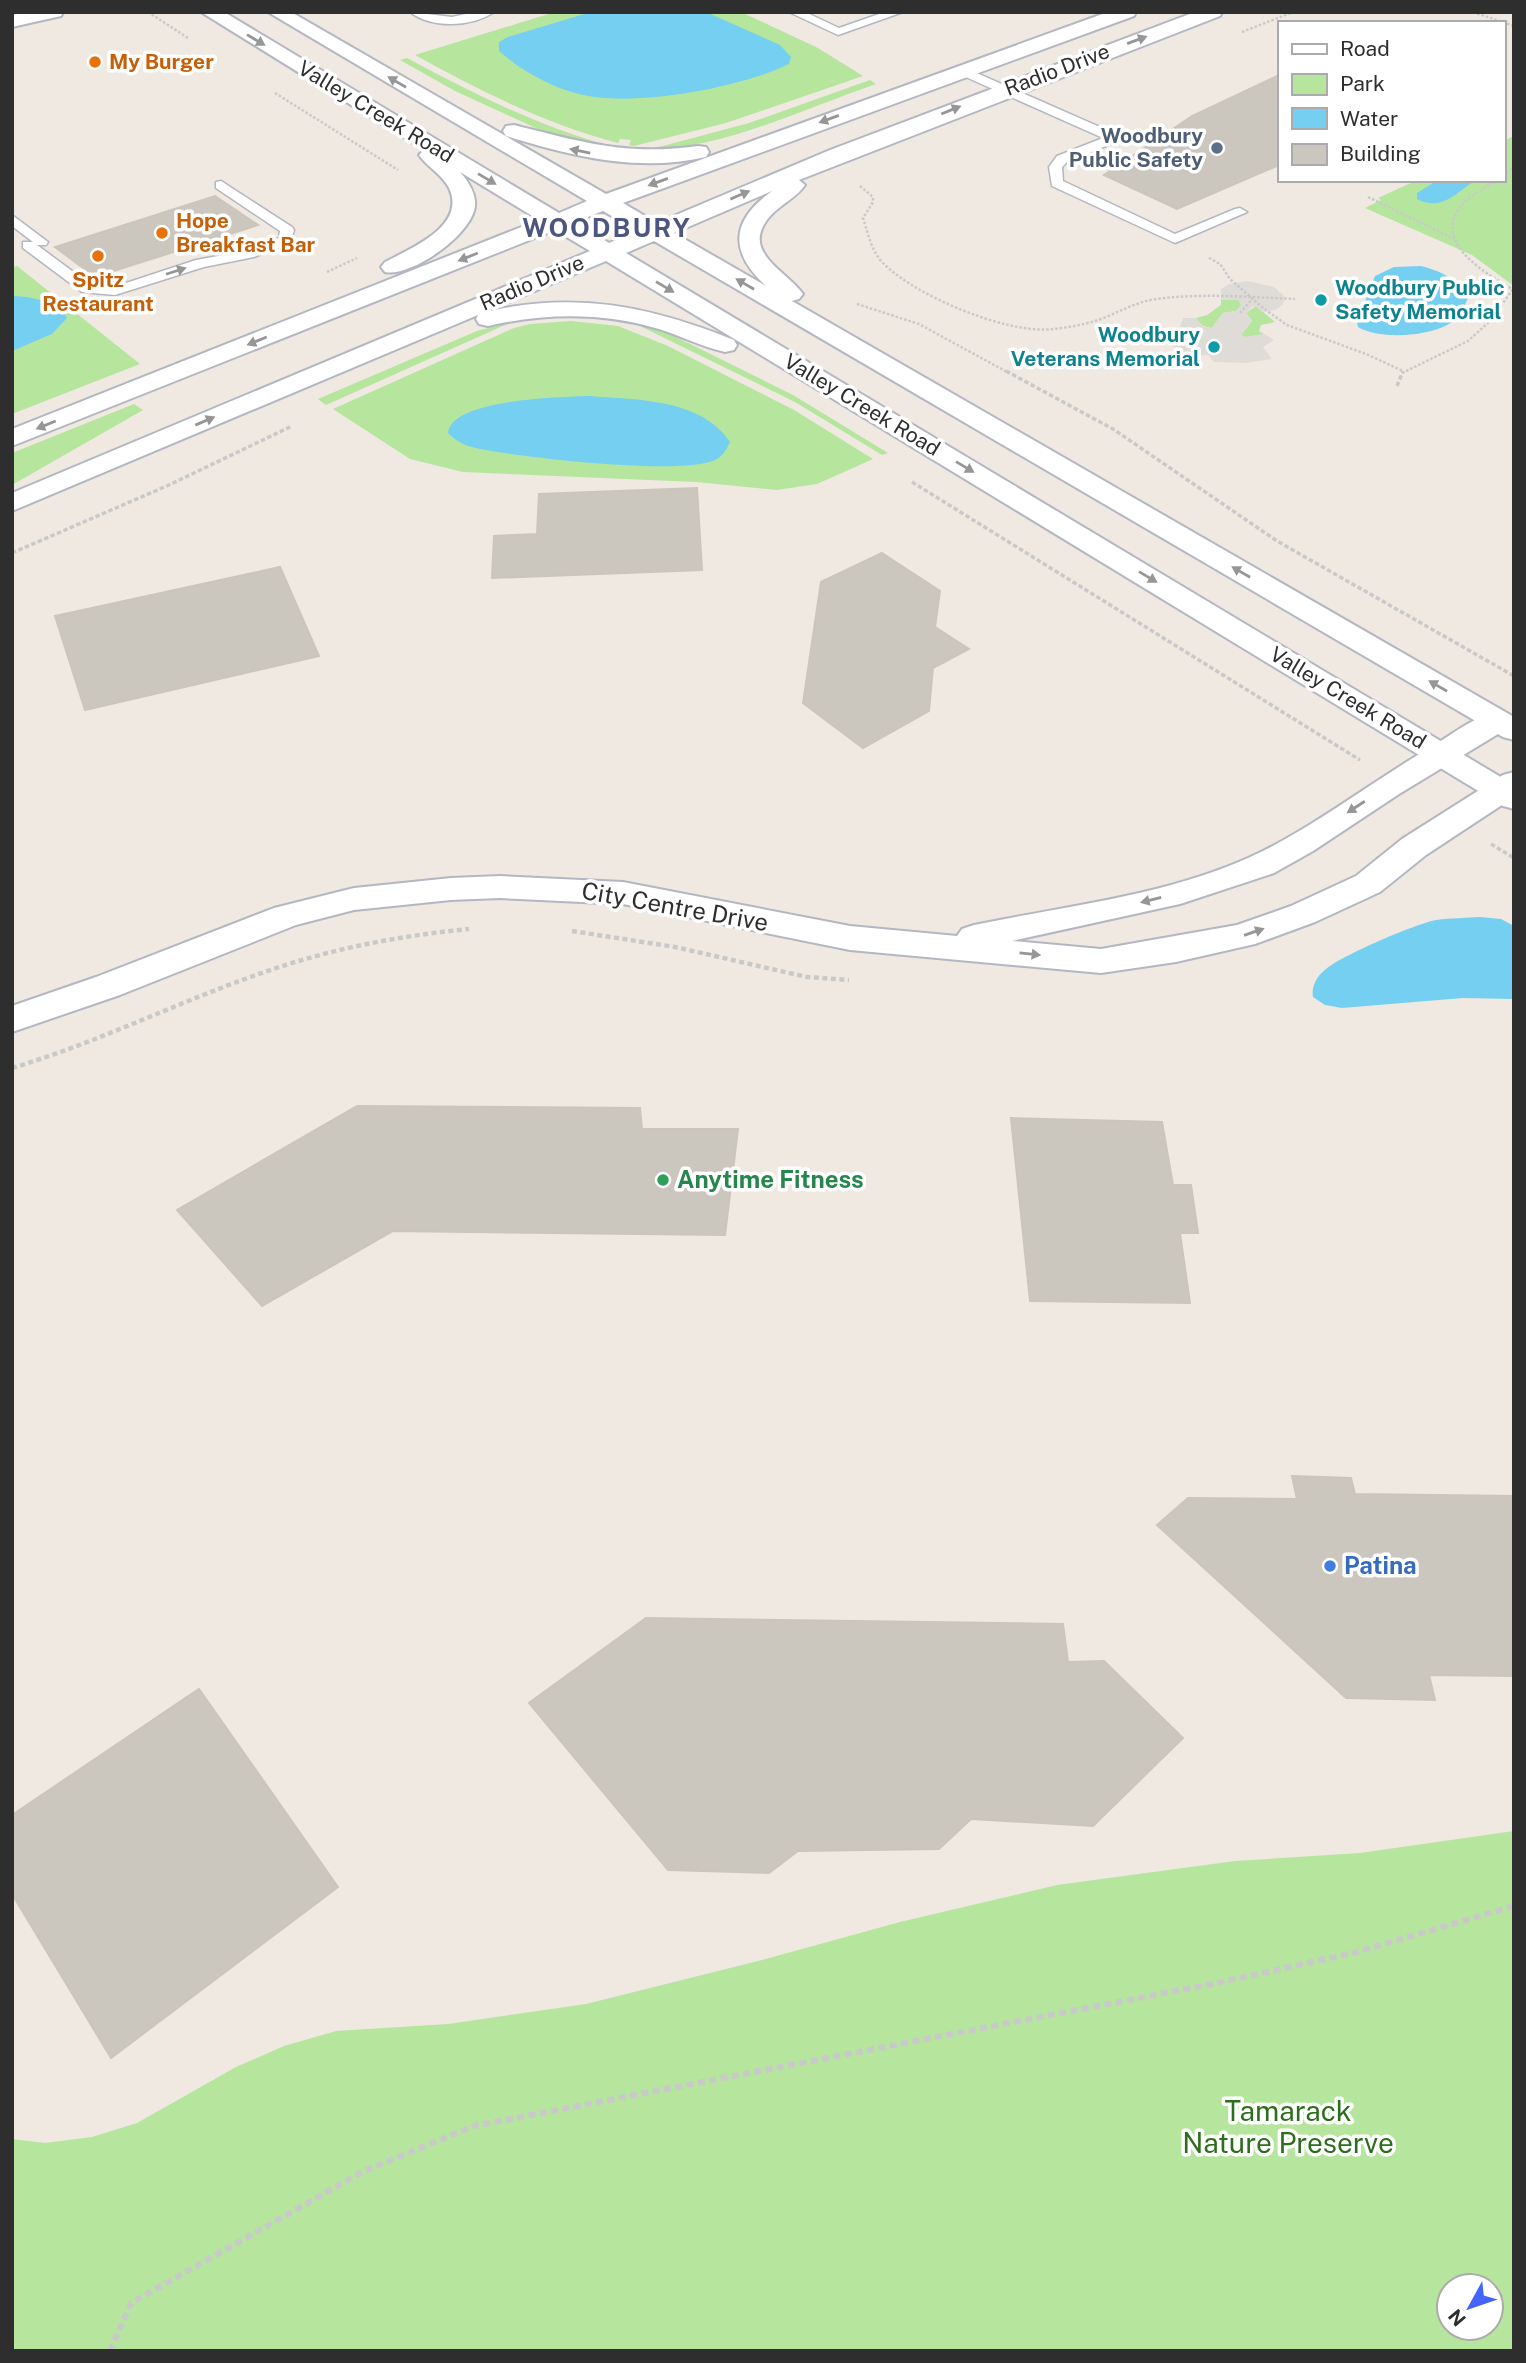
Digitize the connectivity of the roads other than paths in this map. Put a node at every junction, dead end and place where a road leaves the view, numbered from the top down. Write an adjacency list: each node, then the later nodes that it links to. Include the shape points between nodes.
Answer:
1 (54, 12): 10 (main road)
2 (210, 12): 14 (main road, Valley Creek Road, one-way to 14)
3 (277, 12): 13 (main road, Valley Creek Road, one-way to 3)
4 (416, 12): 5 (lane, via 432,20 455,22)
5 (488, 12)
6 (795, 12): 7 (lane, via 838,32)
7 (897, 12)
8 (1127, 12): 11 (main road, Radio Drive)
9 (1213, 12): 12 (main road, Radio Drive, one-way to 9)
10 (12, 21)
11 (963, 71): 12 (lane); 15 (main road, Radio Drive, one-way to 15)
12 (1005, 90): 16 (main road, Radio Drive, one-way to 12); 19 (lane, via 1114,138 1062,159 1055,167 1057,183 1175,239)
13 (439, 106): 15 (main road, one-way to 13, via 683,154 610,156 560,146); 18 (main road, Valley Creek Road)
14 (401, 127): 21 (main road, Valley Creek Road, one-way to 21); 26 (main road, via 455,181 464,199 461,216 434,243)
15 (791, 133): 18 (main road, Radio Drive, one-way to 18)
16 (838, 155): 22 (main road, Radio Drive, one-way to 16); 28 (main road, via 762,209 750,229 750,252 758,266 781,286)
17 (221, 185): 23 (lane, one-way to 17, via 87,289 115,290 285,240 287,230)
18 (604, 202): 21 (main road, Radio Drive); 22 (main road, Valley Creek Road)
19 (1240, 212)
20 (12, 219): 23 (lane, via 41,242)
21 (557, 221): 25 (main road, Valley Creek Road); 26 (main road, Radio Drive, one-way to 26)
22 (654, 232): 25 (main road, Radio Drive); 28 (main road, Valley Creek Road, one-way to 22)
23 (28, 245): 24 (lane)
24 (12, 250)
25 (606, 251): 27 (main road, Radio Drive); 29 (main road, Valley Creek Road, one-way to 29)
26 (285, 330): 30 (main road, Radio Drive, one-way to 30)
27 (337, 365): 29 (main road, via 514,313 598,309 687,329); 31 (main road, Radio Drive, one-way to 27)
28 (921, 386): 32 (main road, Valley Creek Road, one-way to 28)
29 (868, 409): 33 (main road, Valley Creek Road, one-way to 33)
30 (12, 438)
31 (12, 503)
32 (1505, 725): 33 (main road, City Centre Drive)
33 (1441, 754): 34 (main road, Valley Creek Road); 35 (main road, City Centre Drive, one-way to 35, via 1305,844 1249,871 1142,903)
34 (1509, 790): 35 (main road, City Centre Drive, one-way to 34, via 1101,961 1243,936 1368,884 1414,847)
35 (938, 944): 36 (main road, City Centre Drive, via 850,938 623,893 539,887 451,889 354,900 286,916)
36 (12, 1019)

